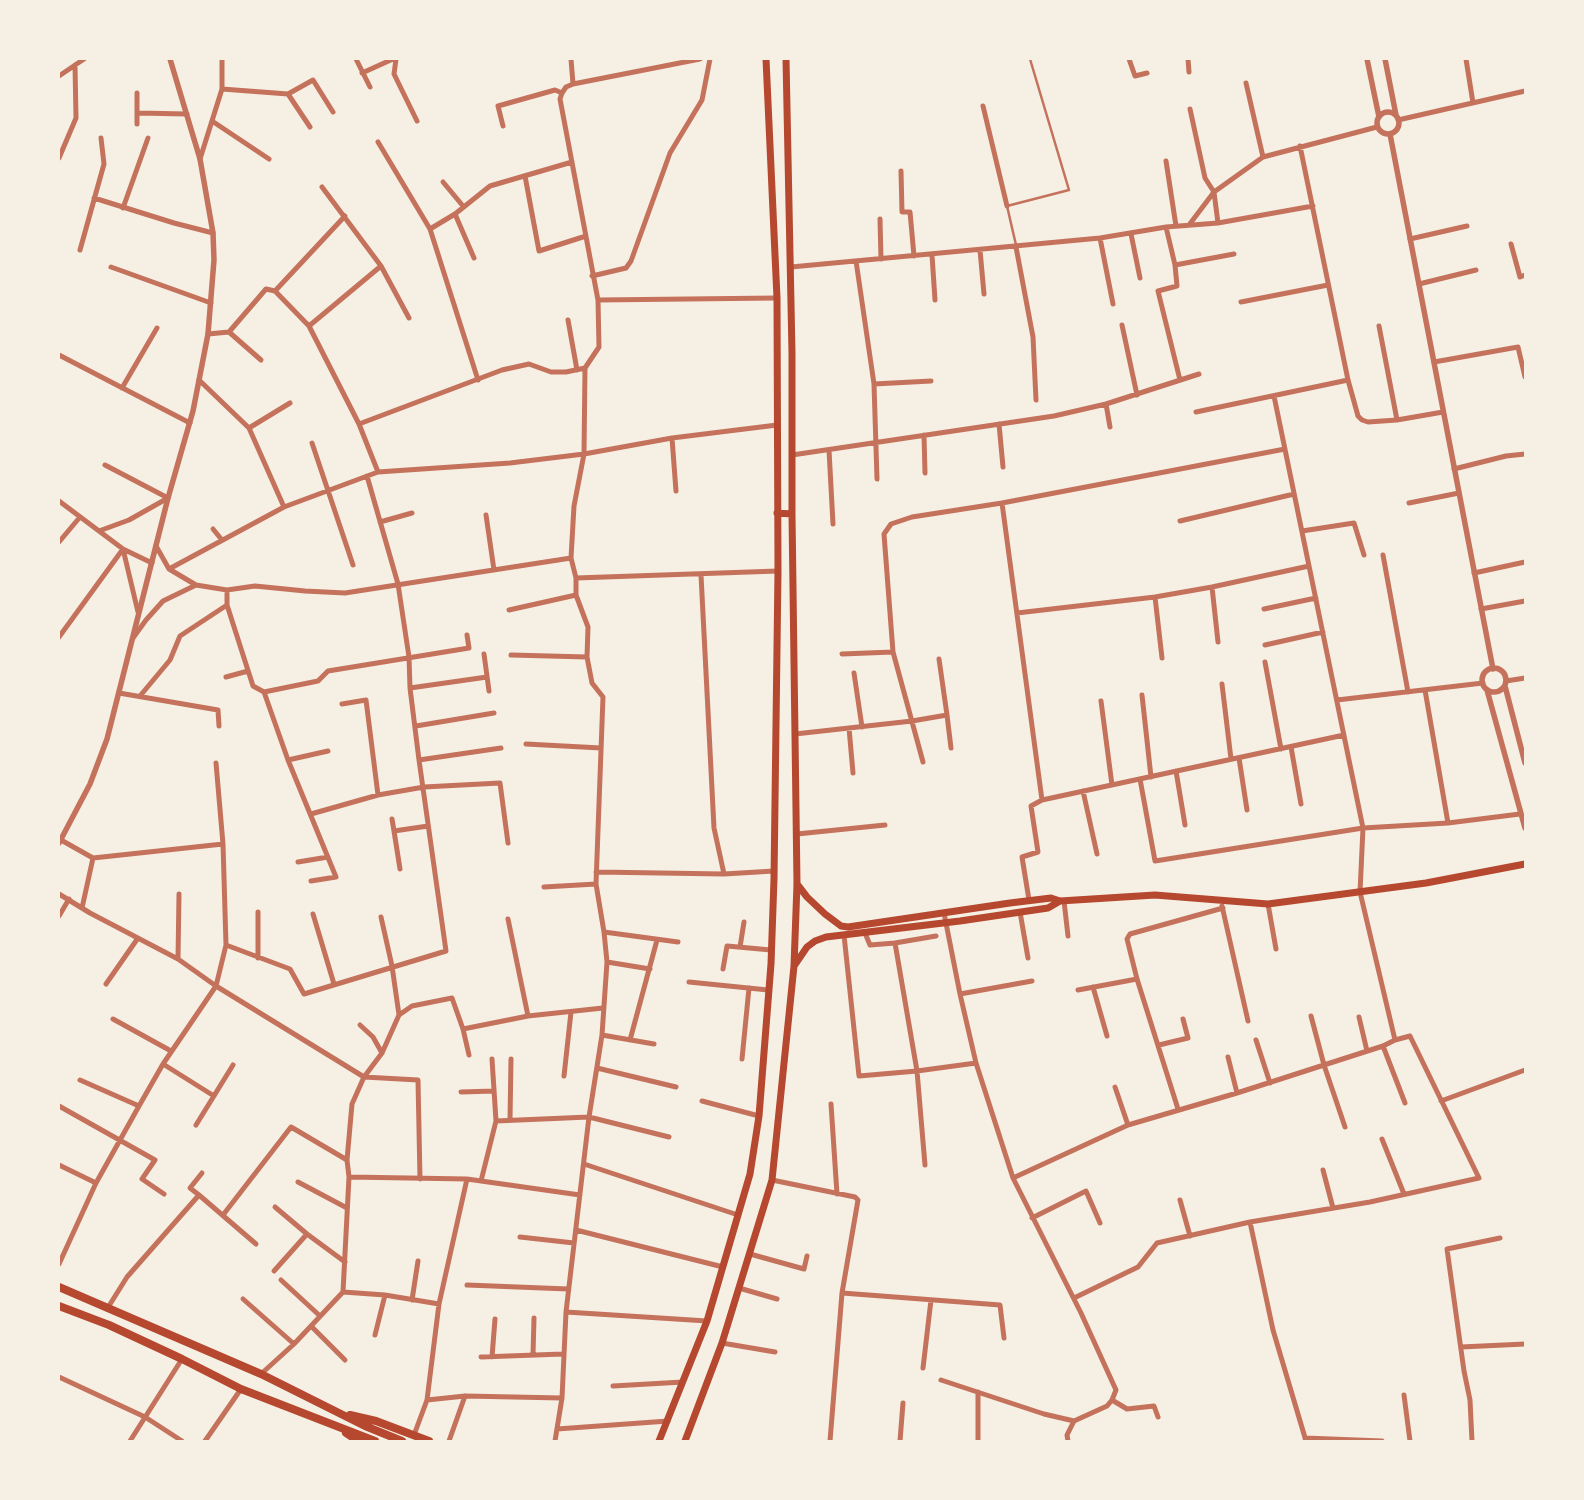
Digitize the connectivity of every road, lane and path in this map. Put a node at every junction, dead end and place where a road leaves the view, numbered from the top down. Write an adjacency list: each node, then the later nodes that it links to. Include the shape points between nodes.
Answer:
1 (84, 59): 17 (street)
2 (170, 59): 35 (street)
3 (222, 59): 25 (street)
4 (356, 59): 19 (street)
5 (394, 59): 19 (street); 38 (street, via 394,74)
6 (570, 59): 23 (street)
7 (700, 59): 23 (street)
8 (710, 59): 95 (street, via 702,100 670,153 631,261 626,268)
9 (766, 59): 101 (main road)
10 (786, 59): 92 (main road)
11 (1030, 59): 62 (lane, via 1069,190)
12 (1130, 59): 20 (street, via 1135,76)
13 (1188, 59): 18 (street)
14 (1367, 59): 36 (street)
15 (1385, 59): 37 (street)
16 (1466, 59): 30 (street)
17 (75, 65): 21 (street); 50 (street, via 76,118)
18 (1189, 72)
19 (362, 73): 24 (street)
20 (1147, 73)
21 (59, 76)
22 (1246, 83): 49 (street)
23 (573, 84): 28 (street)
24 (370, 87)
25 (222, 88): 29 (street); 39 (street)
26 (1525, 91): 30 (street)
27 (137, 93): 34 (street)
28 (562, 93): 41 (street, via 555,90 498,106); 54 (street, via 560,98)
29 (288, 94): 33 (street, via 313,80); 43 (street)
30 (1473, 103): 37 (street)
31 (983, 106): 62 (street)
32 (1190, 109): 59 (street, via 1205,178)
33 (333, 112)
34 (137, 113): 35 (street); 40 (street)
35 (186, 114): 51 (street)
36 (1379, 117): 37 (street, via 1391,112); 42 (street)
37 (1397, 118): 44 (street, via 1398,126)
38 (417, 121)
39 (212, 122): 51 (street); 52 (street)
40 (137, 124)
41 (503, 126)
42 (1378, 127): 44 (street); 48 (street)
43 (310, 128)
44 (1390, 134): 78 (street)
45 (101, 138): 60 (street, via 104,164)
46 (148, 138): 64 (street)
47 (378, 142): 73 (street)
48 (1300, 146): 49 (street); 63 (street)
49 (1263, 157): 59 (street)
50 (59, 158)
51 (200, 159): 74 (street)
52 (269, 159)
53 (1166, 161): 70 (street)
54 (572, 162): 56 (street); 76 (street)
55 (901, 171): 85 (street, via 902,212 910,212)
56 (524, 176): 61 (street, via 490,186); 76 (street, via 539,251)
57 (443, 182): 61 (street)
58 (322, 187): 66 (street)
59 (1214, 192): 68 (street); 69 (street)
60 (94, 198): 64 (street); 81 (street)
61 (463, 206): 65 (street)
62 (1007, 206): 80 (lane)
63 (1313, 206): 68 (street); 98 (street)
64 (123, 208): 74 (street)
65 (455, 214): 73 (street); 86 (street)
66 (345, 216): 90 (street); 99 (street)
67 (880, 219): 87 (street)
68 (1218, 223): 69 (street)
69 (1189, 225): 70 (street)
70 (1176, 226): 72 (street)
71 (1467, 226): 78 (street)
72 (1166, 227): 75 (street); 89 (street)
73 (430, 229): 123 (street)
74 (213, 233): 105 (street)
75 (1131, 234): 77 (street); 96 (street)
76 (586, 236): 95 (street)
77 (1100, 238): 80 (street); 106 (street)
78 (1410, 239): 97 (street)
79 (1511, 244): 94 (street, via 1520,276)
80 (1016, 247): 82 (street); 131 (street, via 1033,337)
81 (80, 250)
82 (980, 250): 84 (street); 100 (street)
83 (1234, 254): 89 (street)
84 (932, 255): 85 (street); 103 (street)
85 (914, 256): 87 (street)
86 (474, 258)
87 (881, 259): 88 (street)
88 (856, 262): 92 (street); 127 (street)
89 (1175, 265): 124 (street, via 1177,286 1158,291)
90 (381, 266): 107 (street); 110 (street)
91 (110, 267): 105 (street)
92 (790, 267): 151 (main road)
93 (1476, 270): 97 (street)
94 (1525, 275)
95 (592, 276): 102 (street)
96 (1140, 278)
97 (1419, 284): 117 (street)
98 (1328, 285): 104 (street); 125 (street)
99 (275, 291): 110 (street); 113 (street, via 266,289)
100 (984, 294)
101 (777, 298): 102 (street); 140 (main road)
102 (598, 300): 118 (street, via 599,347)
103 (935, 300)
104 (1241, 302)
105 (210, 303): 114 (street)
106 (1113, 304)
107 (409, 318)
108 (568, 320): 119 (street)
109 (1122, 325): 129 (street)
110 (309, 326): 138 (street)
111 (1379, 326): 136 (street)
112 (157, 328): 128 (street)
113 (229, 332): 114 (street); 116 (street)
114 (208, 334): 122 (street)
115 (59, 355): 128 (street)
116 (261, 360)
117 (1434, 362): 121 (street, via 1518,347); 135 (street)
118 (585, 368): 119 (street); 149 (street)
119 (577, 370): 123 (street, via 551,372 528,364)
120 (1199, 374): 124 (street)
121 (1525, 377)
122 (199, 380): 137 (street); 142 (street)
123 (478, 380): 138 (street)
124 (1180, 380): 129 (street)
125 (1348, 380): 130 (street); 136 (street, via 1362,420)
126 (932, 381): 127 (street)
127 (874, 384): 145 (street)
128 (122, 388): 137 (street)
129 (1137, 395): 133 (street)
130 (1274, 396): 134 (street); 147 (street)
131 (1036, 400)
132 (290, 403): 142 (street)
133 (1106, 404): 139 (street); 141 (street)
134 (1196, 412)
135 (1444, 412): 136 (street); 154 (street)
136 (1397, 420)
137 (190, 423): 163 (street)
138 (360, 424): 155 (street)
139 (999, 424): 143 (street); 153 (street)
140 (777, 425): 144 (street); 169 (main road)
141 (1110, 427)
142 (249, 428): 167 (street)
143 (924, 435): 145 (street); 156 (street)
144 (672, 438): 149 (street); 160 (street)
145 (876, 442): 148 (street); 158 (street)
146 (312, 443): 159 (street)
147 (1285, 449): 162 (street); 165 (street)
148 (829, 450): 151 (street); 175 (street)
149 (584, 454): 155 (street, via 510,463); 185 (street, via 574,506)
150 (1525, 454): 154 (street)
151 (792, 455): 171 (main road)
152 (105, 465): 163 (street)
153 (1003, 467)
154 (1454, 469): 161 (street)
155 (378, 472): 157 (street)
156 (925, 473)
157 (367, 476): 159 (street); 174 (street)
158 (877, 479)
159 (328, 490): 167 (street); 188 (street)
160 (676, 491)
161 (1459, 493): 166 (street); 193 (street)
162 (1294, 494): 173 (street); 178 (street)
163 (168, 498): 177 (street, via 129,520); 181 (street)
164 (59, 501): 172 (street)
165 (1002, 503): 209 (street); 217 (street, via 912,517 891,524 884,534)
166 (1409, 503)
167 (284, 507): 179 (street)
168 (412, 513): 174 (street)
169 (777, 513): 171 (main road); 192 (main road)
170 (486, 514): 191 (street)
171 (792, 514): 254 (main road)
172 (80, 517): 177 (street); 180 (street)
173 (1180, 520)
174 (380, 522): 196 (street)
175 (833, 524)
176 (213, 529): 179 (street)
177 (100, 531): 182 (street)
178 (1302, 531): 183 (street, via 1354,523); 189 (street)
179 (222, 540): 190 (street)
180 (59, 542)
181 (156, 546): 187 (street); 190 (street)
182 (123, 549): 187 (street); 208 (street); 210 (street)
183 (1364, 555)
184 (1383, 555): 241 (street)
185 (571, 558): 191 (street); 195 (street)
186 (1525, 562): 193 (street)
187 (152, 563): 208 (street)
188 (353, 565)
189 (1309, 566): 198 (street); 202 (street)
190 (169, 569): 197 (street)
191 (494, 570): 196 (street)
192 (778, 571): 194 (street); 301 (main road)
193 (1474, 573): 206 (street)
194 (701, 575): 195 (street); 303 (street, via 714,828)
195 (576, 578): 200 (street)
196 (398, 584): 199 (street, via 345,592 255,586); 221 (street)
197 (196, 585): 199 (street); 214 (street, via 163,601)
198 (1212, 587): 201 (street); 215 (street)
199 (227, 590): 204 (street)
200 (576, 595): 207 (street); 222 (street, via 588,627)
201 (1156, 597): 209 (street); 223 (street)
202 (1316, 598): 205 (street); 211 (street)
203 (1525, 601): 206 (street)
204 (228, 605): 227 (street); 243 (street, via 180,636 170,660)
205 (1264, 609)
206 (1481, 609): 226 (street)
207 (509, 610)
208 (138, 612): 214 (street)
209 (1017, 613): 278 (street)
210 (61, 630): 213 (street)
211 (1323, 632): 216 (street); 244 (street)
212 (467, 635): 221 (street, via 469,648)
213 (59, 637)
214 (132, 639): 239 (street)
215 (1218, 642)
216 (1265, 645)
217 (893, 652): 219 (street); 249 (street)
218 (484, 654): 230 (street)
219 (842, 654)
220 (511, 655): 222 (street)
221 (409, 657): 235 (street); 240 (street, via 328,672 318,682)
222 (587, 657): 259 (street, via 592,683 604,697)
223 (1162, 658)
224 (939, 659): 248 (street)
225 (1264, 662): 261 (street)
226 (1493, 669): 232 (street, via 1485,674); 233 (street, via 1502,671)
227 (248, 671): 229 (street); 240 (street, via 252,686)
228 (854, 672): 252 (street)
229 (226, 677)
230 (487, 677): 235 (street); 238 (street)
231 (1525, 678): 233 (street)
232 (1483, 683): 236 (street); 237 (street)
233 (1505, 683): 237 (street, via 1497,692); 269 (street)
234 (1222, 684): 266 (street)
235 (410, 688): 251 (street)
236 (1425, 690): 241 (street); 284 (street)
237 (1488, 690): 282 (street)
238 (489, 691)
239 (119, 692): 243 (street); 292 (street, via 90,784)
240 (264, 692): 264 (street)
241 (1408, 692): 244 (street)
242 (1142, 695): 272 (street)
243 (140, 696): 250 (street, via 218,710)
244 (1337, 700): 255 (street)
245 (1101, 701): 274 (street)
246 (342, 704): 277 (street, via 366,700)
247 (494, 713): 251 (street)
248 (947, 715): 249 (street); 260 (street)
249 (912, 721): 252 (street); 267 (street)
250 (220, 726)
251 (416, 726): 265 (street)
252 (862, 727): 253 (street)
253 (849, 728): 254 (street); 271 (street)
254 (795, 734): 291 (main road)
255 (1344, 735): 257 (street); 288 (street)
256 (526, 744): 259 (street)
257 (1291, 747): 261 (street); 279 (street)
258 (501, 748): 265 (street)
259 (601, 748): 302 (street)
260 (952, 748)
261 (1281, 749): 263 (street)
262 (328, 751): 264 (street)
263 (1239, 758): 266 (street); 280 (street)
264 (288, 760): 281 (street)
265 (419, 760): 275 (street)
266 (1231, 760): 270 (street)
267 (924, 762)
268 (216, 763): 294 (street)
269 (1525, 763)
270 (1176, 771): 272 (street); 287 (street)
271 (853, 772)
272 (1151, 777): 273 (street)
273 (1140, 779): 274 (street); 288 (street, via 1155,861)
274 (1112, 785): 276 (street)
275 (424, 787): 277 (street); 286 (street); 293 (street, via 500,783)
276 (1083, 791): 278 (street); 295 (street)
277 (378, 795): 281 (street)
278 (1042, 800): 313 (street, via 1032,806 1038,852 1022,857)
279 (1301, 804)
280 (1247, 810)
281 (311, 814): 296 (street)
282 (1520, 814): 284 (street); 289 (street)
283 (392, 820): 290 (street)
284 (1448, 823): 288 (street)
285 (885, 825): 291 (street)
286 (428, 826): 290 (street); 344 (street, via 446,951)
287 (1185, 826)
288 (1363, 828): 308 (street)
289 (1525, 828)
290 (394, 831): 300 (street)
291 (797, 834): 306 (main road)
292 (60, 841): 297 (street)
293 (508, 843)
294 (223, 844): 297 (street); 336 (street)
295 (1097, 854)
296 (328, 857): 298 (street); 304 (street, via 336,877)
297 (93, 858): 316 (street)
298 (298, 862)
299 (1525, 864): 308 (main road)
300 (400, 869)
301 (774, 871): 303 (street); 339 (main road)
302 (596, 872): 303 (street); 305 (street)
303 (724, 874)
304 (311, 880)
305 (596, 884): 307 (street); 327 (street)
306 (797, 884): 320 (main road, via 807,897 842,926); 345 (main road)
307 (544, 887)
308 (1360, 892): 315 (main road); 374 (street)
309 (59, 894): 311 (street)
310 (179, 894): 342 (street)
311 (69, 899): 316 (street); 322 (street)
312 (1221, 899): 314 (main road, via 1156,894); 315 (main road); 317 (street)
313 (1029, 900): 314 (main road, via 1051,898); 320 (main road)
314 (1062, 901): 319 (main road, via 1048,908); 331 (street)
315 (1268, 904): 338 (street)
316 (82, 908): 332 (street)
317 (1223, 908): 348 (street, via 1130,934 1127,939); 367 (street)
318 (258, 912): 340 (street)
319 (1020, 912): 326 (main road); 341 (street)
320 (944, 913): 326 (street)
321 (313, 914): 352 (street)
322 (59, 916)
323 (380, 917): 344 (street)
324 (508, 919): 362 (street)
325 (744, 922): 337 (street)
326 (946, 923): 328 (main road); 358 (street)
327 (604, 932): 333 (street); 343 (street)
328 (865, 933): 329 (main road); 335 (street, via 870,945)
329 (844, 935): 345 (main road, via 815,941); 392 (street, via 859,1076)
330 (936, 936): 335 (street)
331 (1068, 936)
332 (138, 938): 342 (street); 351 (street)
333 (656, 940): 334 (street); 346 (street)
334 (678, 942)
335 (895, 943): 392 (street)
336 (226, 945): 340 (street); 353 (street)
337 (740, 947): 339 (street); 347 (street, via 727,946)
338 (1276, 949)
339 (771, 950): 356 (main road)
340 (258, 958): 352 (street, via 290,968 304,994)
341 (1028, 958)
342 (178, 959): 353 (street)
343 (607, 962): 346 (street); 359 (street)
344 (392, 966): 352 (street); 361 (street)
345 (794, 966): 430 (main road)
346 (650, 969): 372 (street)
347 (723, 969)
348 (1137, 979): 354 (street); 376 (street)
349 (1032, 981): 358 (street)
350 (689, 982): 355 (street)
351 (106, 984)
352 (334, 984)
353 (216, 986): 378 (street); 394 (street)
354 (1093, 987): 357 (street); 371 (street)
355 (749, 988): 356 (street); 385 (street)
356 (768, 990): 410 (main road)
357 (1078, 990)
358 (960, 994): 386 (street)
359 (603, 1008): 360 (street); 370 (street)
360 (571, 1012): 362 (street); 393 (street)
361 (399, 1015): 369 (street, via 412,1006 452,998); 380 (street)
362 (528, 1016): 369 (street)
363 (1311, 1016): 389 (street)
364 (1359, 1016): 379 (street)
365 (112, 1019): 378 (street)
366 (1183, 1019): 376 (street, via 1188,1038)
367 (1248, 1020)
368 (360, 1025): 380 (street, via 373,1037)
369 (463, 1029): 381 (street)
370 (602, 1035): 372 (street); 390 (street)
371 (1106, 1036)
372 (630, 1040): 375 (street)
373 (1256, 1040): 396 (street)
374 (1395, 1040): 377 (street); 404 (street, via 1410,1036)
375 (654, 1044)
376 (1159, 1045): 409 (street)
377 (1383, 1046): 379 (street); 405 (street)
378 (172, 1051): 387 (street)
379 (1367, 1052): 389 (street)
380 (382, 1053): 394 (street)
381 (469, 1055)
382 (1228, 1057): 401 (street)
383 (492, 1059): 399 (street)
384 (510, 1059): 412 (street)
385 (742, 1059)
386 (976, 1063): 392 (street); 427 (street)
387 (162, 1064): 402 (street); 408 (street)
388 (233, 1065): 402 (street)
389 (1324, 1065): 396 (street); 416 (street)
390 (597, 1068): 397 (street); 411 (street)
391 (1525, 1070): 404 (street)
392 (917, 1071): 423 (street)
393 (564, 1076)
394 (364, 1077): 420 (street, via 352,1104); 428 (street, via 418,1080)
395 (80, 1080): 408 (street)
396 (1270, 1083): 401 (street)
397 (676, 1087)
398 (1115, 1087): 415 (street)
399 (494, 1091): 400 (street); 413 (street)
400 (461, 1092)
401 (1237, 1094): 409 (street)
402 (214, 1096): 414 (street)
403 (702, 1101): 410 (street)
404 (1441, 1101): 436 (street, via 1479,1178)
405 (1405, 1103)
406 (831, 1104): 435 (street)
407 (59, 1106): 419 (street)
408 (139, 1106): 419 (street)
409 (1178, 1109): 415 (street)
410 (759, 1116): 443 (main road, via 750,1174)
411 (589, 1117): 412 (street); 417 (street); 421 (street)
412 (510, 1120): 413 (street)
413 (496, 1121): 431 (street)
414 (196, 1125)
415 (1128, 1125): 427 (street)
416 (1345, 1127)
417 (669, 1137)
418 (1382, 1139): 436 (street)
419 (120, 1141): 433 (street); 434 (street, via 155,1160 142,1179)
420 (347, 1160): 426 (street); 444 (street, via 291,1127)
421 (584, 1164): 438 (street); 443 (street)
422 (59, 1165): 433 (street)
423 (925, 1165)
424 (1324, 1170): 442 (street)
425 (202, 1173): 437 (street, via 190,1188)
426 (349, 1177): 428 (street); 441 (street)
427 (1013, 1178): 445 (street)
428 (420, 1179): 429 (street)
429 (467, 1179): 431 (street); 475 (street)
430 (772, 1180): 435 (street); 455 (main road)
431 (482, 1181): 438 (street)
432 (298, 1182): 441 (street)
433 (96, 1183): 459 (street)
434 (164, 1194)
435 (837, 1194): 468 (street, via 855,1197 858,1203)
436 (1404, 1194): 442 (street)
437 (199, 1195): 444 (street); 477 (street, via 127,1277)
438 (580, 1195): 448 (street)
439 (1180, 1200): 450 (street)
440 (275, 1206): 449 (street)
441 (347, 1208): 458 (street)
442 (1333, 1208): 446 (street)
443 (738, 1214): 460 (main road)
444 (223, 1215): 454 (street)
445 (1032, 1218): 447 (street, via 1086,1191); 470 (street)
446 (1250, 1222): 450 (street); 521 (street, via 1273,1330)
447 (1100, 1223)
448 (576, 1230): 453 (street); 460 (street)
449 (307, 1234): 458 (street); 461 (street)
450 (1190, 1236): 470 (street, via 1157,1244 1138,1267)
451 (520, 1237): 453 (street)
452 (1500, 1238): 489 (street, via 1447,1249)
453 (574, 1243): 465 (street)
454 (256, 1244)
455 (750, 1254): 456 (street, via 804,1270); 466 (main road)
456 (807, 1256)
457 (418, 1261): 473 (street)
458 (345, 1262): 467 (street)
459 (59, 1264)
460 (723, 1267): 482 (main road)
461 (274, 1272)
462 (281, 1280): 479 (street)
463 (467, 1284): 465 (street)
464 (59, 1288): 477 (main road)
465 (568, 1288): 478 (street)
466 (739, 1288): 472 (street); 486 (main road)
467 (343, 1292): 469 (street); 479 (street)
468 (842, 1293): 474 (street); 533 (street)
469 (384, 1296): 473 (street); 484 (street)
470 (1074, 1298): 509 (street, via 1116,1390)
471 (243, 1299): 487 (street)
472 (776, 1299)
473 (412, 1300): 475 (street)
474 (931, 1300): 485 (street, via 1000,1306); 497 (street)
475 (439, 1304): 508 (street)
476 (59, 1306): 495 (main road)
477 (107, 1309): 498 (main road)
478 (566, 1312): 482 (street); 491 (street)
479 (320, 1316): 483 (street)
480 (534, 1318): 492 (street)
481 (495, 1319): 494 (street)
482 (707, 1320): 501 (main road)
483 (311, 1326): 487 (street); 496 (street)
484 (375, 1335)
485 (1004, 1338)
486 (722, 1343): 490 (street); 532 (main road)
487 (294, 1344): 498 (street)
488 (1525, 1344): 489 (street)
489 (1461, 1347): 539 (street, via 1470,1400)
490 (774, 1352)
491 (563, 1354): 492 (street); 507 (street)
492 (533, 1355): 494 (street)
493 (481, 1357): 494 (street)
494 (492, 1357)
495 (182, 1359): 503 (main road); 512 (street)
496 (344, 1360)
497 (923, 1368)
498 (261, 1374): 511 (main road)
499 (59, 1377): 512 (street)
500 (941, 1380): 504 (street)
501 (683, 1382): 502 (street); 514 (main road)
502 (613, 1386)
503 (241, 1389): 516 (main road); 524 (street)
504 (978, 1392): 515 (street); 535 (street)
505 (1404, 1395): 538 (street)
506 (465, 1396): 507 (street); 508 (street); 529 (street)
507 (562, 1398): 517 (street)
508 (427, 1400): 518 (street)
509 (1112, 1400): 513 (street, via 1127,1409 1154,1406); 515 (street, via 1107,1406)
510 (903, 1403): 534 (street)
511 (337, 1412): 518 (main road, via 376,1421); 527 (main road)
512 (144, 1416): 520 (street); 523 (street)
513 (1158, 1417)
514 (668, 1421): 517 (street); 519 (main road)
515 (1074, 1421): 536 (street, via 1067,1435)
516 (334, 1425): 525 (main road); 526 (main road)
517 (557, 1429): 530 (street)
518 (414, 1436): 528 (main road)
519 (661, 1438): 531 (main road)
520 (130, 1440): 522 (street)
521 (1305, 1440): 537 (street)
522 (138, 1441)
523 (182, 1441)
524 (206, 1441)
525 (358, 1441)
526 (375, 1441)
527 (402, 1441)
528 (429, 1441)
529 (449, 1441)
530 (555, 1441)
531 (668, 1441)
532 (685, 1441)
533 (830, 1441)
534 (900, 1441)
535 (978, 1441)
536 (1068, 1441)
537 (1382, 1441)
538 (1410, 1441)
539 (1472, 1441)

